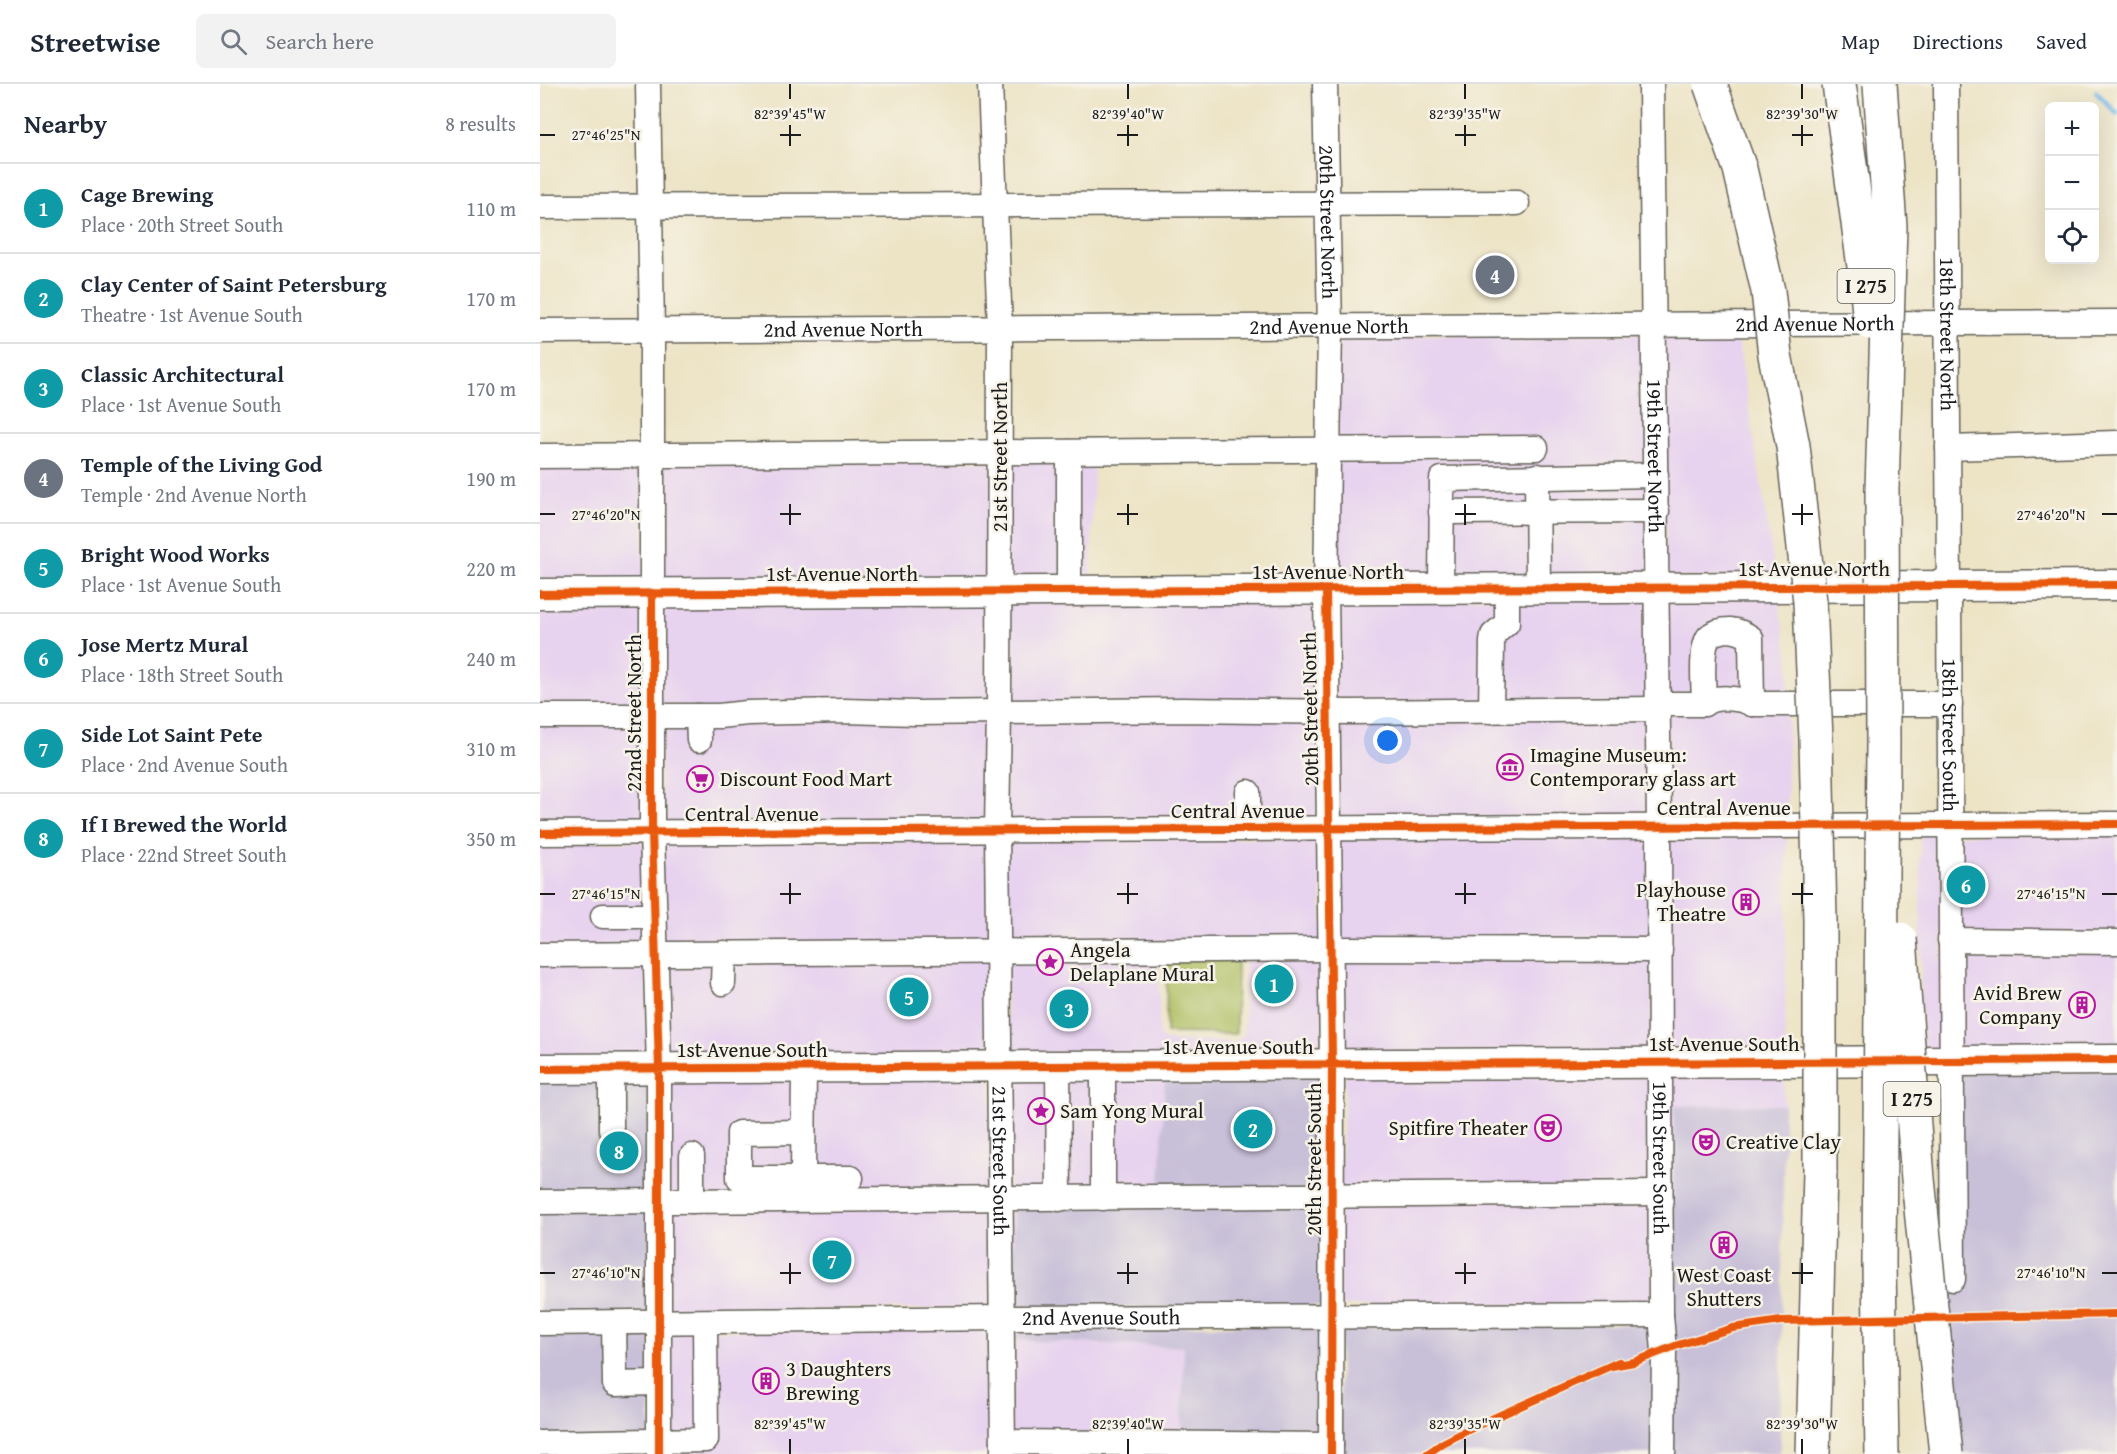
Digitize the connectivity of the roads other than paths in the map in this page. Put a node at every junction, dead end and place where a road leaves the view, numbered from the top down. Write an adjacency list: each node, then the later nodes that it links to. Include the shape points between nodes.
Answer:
1 (648, 84): 14 (street, 22nd Street North)
2 (990, 84): 12 (street, 21st Street North)
3 (1325, 84): 11 (street, 20th Street North)
4 (1651, 84): 17 (street, 19th Street North)
5 (1689, 84): 22 (highway, bridge)
6 (1710, 84): 22 (highway, bridge, via 1740,169 1768,291)
7 (1839, 84): 33 (highway, I 275, bridge, via 1866,281)
8 (1880, 84): 33 (highway, bridge, via 1890,227)
9 (1946, 84): 16 (street, 18th Street North)
10 (1517, 203): 11 (street)
11 (1328, 204): 12 (street); 18 (street, 20th Street North)
12 (995, 205): 14 (street); 19 (street, 21st Street North)
13 (540, 207): 14 (street)
14 (649, 207): 20 (street, 22nd Street North)
15 (2117, 322): 16 (street, 2nd Avenue North)
16 (1948, 323): 17 (street, 2nd Avenue North); 25 (street, 18th Street North)
17 (1655, 325): 18 (street, 2nd Avenue North); 31 (street, 19th Street North)
18 (1330, 327): 19 (street, 2nd Avenue North); 26 (street, 20th Street North)
19 (1000, 328): 20 (street, 2nd Avenue North); 28 (street, 21st Street North)
20 (652, 330): 21 (street, 2nd Avenue North); 29 (street, 22nd Street North)
21 (540, 331)
22 (1775, 355): 94 (highway, bridge, via 1793,446 1810,602 1820,920)
23 (2117, 443): 25 (street)
24 (1536, 448): 26 (street)
25 (1948, 448): 38 (street, 18th Street North)
26 (1328, 449): 27 (street); 43 (street, 20th Street North)
27 (1069, 452): 28 (street); 45 (street)
28 (1000, 453): 29 (street); 44 (street, 21st Street North)
29 (652, 455): 30 (street); 46 (street, 22nd Street North)
30 (540, 456)
31 (1656, 475): 32 (street); 34 (street, 19th Street North)
32 (1537, 477): 35 (street, via 1442,479); 36 (street)
33 (1882, 489): 59 (highway, I 275, bridge)
34 (1657, 511): 36 (street); 40 (street, 19th Street North)
35 (1441, 512): 36 (street); 41 (street)
36 (1537, 512): 39 (street)
37 (2117, 585): 38 (main road, 1st Avenue North)
38 (1949, 586): 40 (main road, 1st Avenue North); 50 (street, 18th Street South)
39 (1538, 588): 40 (main road, 1st Avenue North); 42 (main road, 1st Avenue North)
40 (1657, 588): 51 (street, 19th Street North)
41 (1441, 589): 42 (main road, 1st Avenue North); 43 (main road, 1st Avenue North)
42 (1507, 589): 52 (street, via 1507,623 1493,635 1492,642)
43 (1326, 590): 45 (main road, 1st Avenue North); 57 (street, 20th Street North)
44 (1000, 591): 45 (main road, 1st Avenue North); 46 (main road, 1st Avenue North); 53 (street, 21st Street North)
45 (1069, 591)
46 (652, 593): 47 (main road, 1st Avenue North); 56 (street, 22nd Street North)
47 (540, 594)
48 (1704, 704): 49 (street, via 1709,709 1745,709); 49 (street, via 1708,638 1725,630 1751,638); 51 (street)
49 (1752, 704): 50 (street)
50 (1950, 704): 62 (street, 18th Street South)
51 (1658, 707): 52 (street); 63 (street, 19th Street North)
52 (1491, 711): 57 (street)
53 (999, 712): 55 (street, via 844,711); 57 (street, via 1182,710); 66 (street, 21st Street North)
54 (540, 716): 56 (street)
55 (698, 716): 56 (street); 58 (street)
56 (653, 717): 67 (street, 22nd Street North)
57 (1322, 724): 65 (street, 20th Street North)
58 (699, 740)
59 (1883, 744): 123 (highway, bridge, via 1879,1252); 124 (highway, I 275, bridge, via 1918,1179)
60 (1248, 792): 64 (street)
61 (2117, 824): 62 (street, Central Avenue)
62 (1950, 825): 63 (street, Central Avenue); 71 (street, 18th Street South)
63 (1659, 827): 65 (street, Central Avenue); 74 (street, 19th Street South)
64 (1248, 829): 65 (street, Central Avenue); 66 (street, Central Avenue)
65 (1329, 829): 73 (street, 20th Street South)
66 (996, 830): 67 (street, Central Avenue); 75 (street, 21st Street South)
67 (652, 832): 68 (street, Central Avenue); 70 (street, 22nd Street North)
68 (540, 833)
69 (603, 916): 70 (street)
70 (655, 916): 77 (street, 22nd Street North)
71 (1950, 940): 72 (street); 81 (street, 18th Street South)
72 (2117, 942)
73 (1330, 949): 74 (street); 75 (street); 83 (street, 20th Street South)
74 (1660, 950): 82 (street, 19th Street South)
75 (997, 951): 76 (street); 84 (street, 21st Street South)
76 (724, 953): 77 (street); 79 (street)
77 (656, 954): 78 (street); 87 (street, 22nd Street North)
78 (540, 955)
79 (723, 982)
80 (2117, 1060): 81 (main road, 1st Avenue South)
81 (1952, 1061): 82 (main road, 1st Avenue South); 106 (street, 18th Street South)
82 (1660, 1063): 83 (main road, 1st Avenue South); 98 (street, 19th Street South)
83 (1332, 1065): 86 (main road, 1st Avenue South); 99 (street, 20th Street South)
84 (998, 1066): 85 (main road, 1st Avenue South); 88 (main road, 1st Avenue South); 101 (street, 21st Street South)
85 (1058, 1066): 86 (main road, 1st Avenue South); 102 (street)
86 (1103, 1066): 100 (street)
87 (659, 1068): 88 (main road, 1st Avenue South); 90 (main road, 1st Avenue South); 103 (street, 22nd Street North)
88 (804, 1068): 92 (street)
89 (540, 1069): 90 (main road, 1st Avenue South)
90 (611, 1069): 91 (street)
91 (612, 1129)
92 (803, 1132): 95 (street); 97 (street, via 739,1133 739,1178)
93 (692, 1156): 104 (street)
94 (1820, 1171): 121 (highway); 122 (highway)
95 (803, 1178): 96 (street); 97 (street)
96 (850, 1178)
97 (744, 1189): 101 (street); 104 (street)
98 (1660, 1193): 99 (street); 107 (street, 19th Street South)
99 (1332, 1197): 100 (street); 108 (street, 20th Street South)
100 (1103, 1198): 102 (street)
101 (1000, 1199): 102 (street); 109 (street, 21st Street South)
102 (1059, 1199)
103 (659, 1201): 104 (street); 105 (street); 110 (street, 22nd Street North)
104 (692, 1201)
105 (540, 1202)
106 (1953, 1280)
107 (1661, 1315): 108 (street, 2nd Avenue South); 120 (street, 19th Street South)
108 (1332, 1316): 109 (street, 2nd Avenue South); 119 (street, 20th Street South)
109 (1002, 1318): 111 (street, 2nd Avenue South); 118 (street, 21st Street South)
110 (658, 1322): 111 (street, 2nd Avenue South); 113 (street, 2nd Avenue South); 114 (street, 22nd Street North)
111 (705, 1322): 116 (street)
112 (540, 1323): 113 (street, 2nd Avenue South)
113 (614, 1323): 114 (street, via 615,1384)
114 (658, 1383): 117 (street, 22nd Street North)
115 (540, 1443): 117 (street)
116 (703, 1445): 117 (street)
117 (659, 1447)
118 (1003, 1448): 119 (street)
119 (1331, 1449)
120 (1663, 1454)
121 (1813, 1454)
122 (1827, 1454)
123 (1882, 1454)
124 (1946, 1454)

